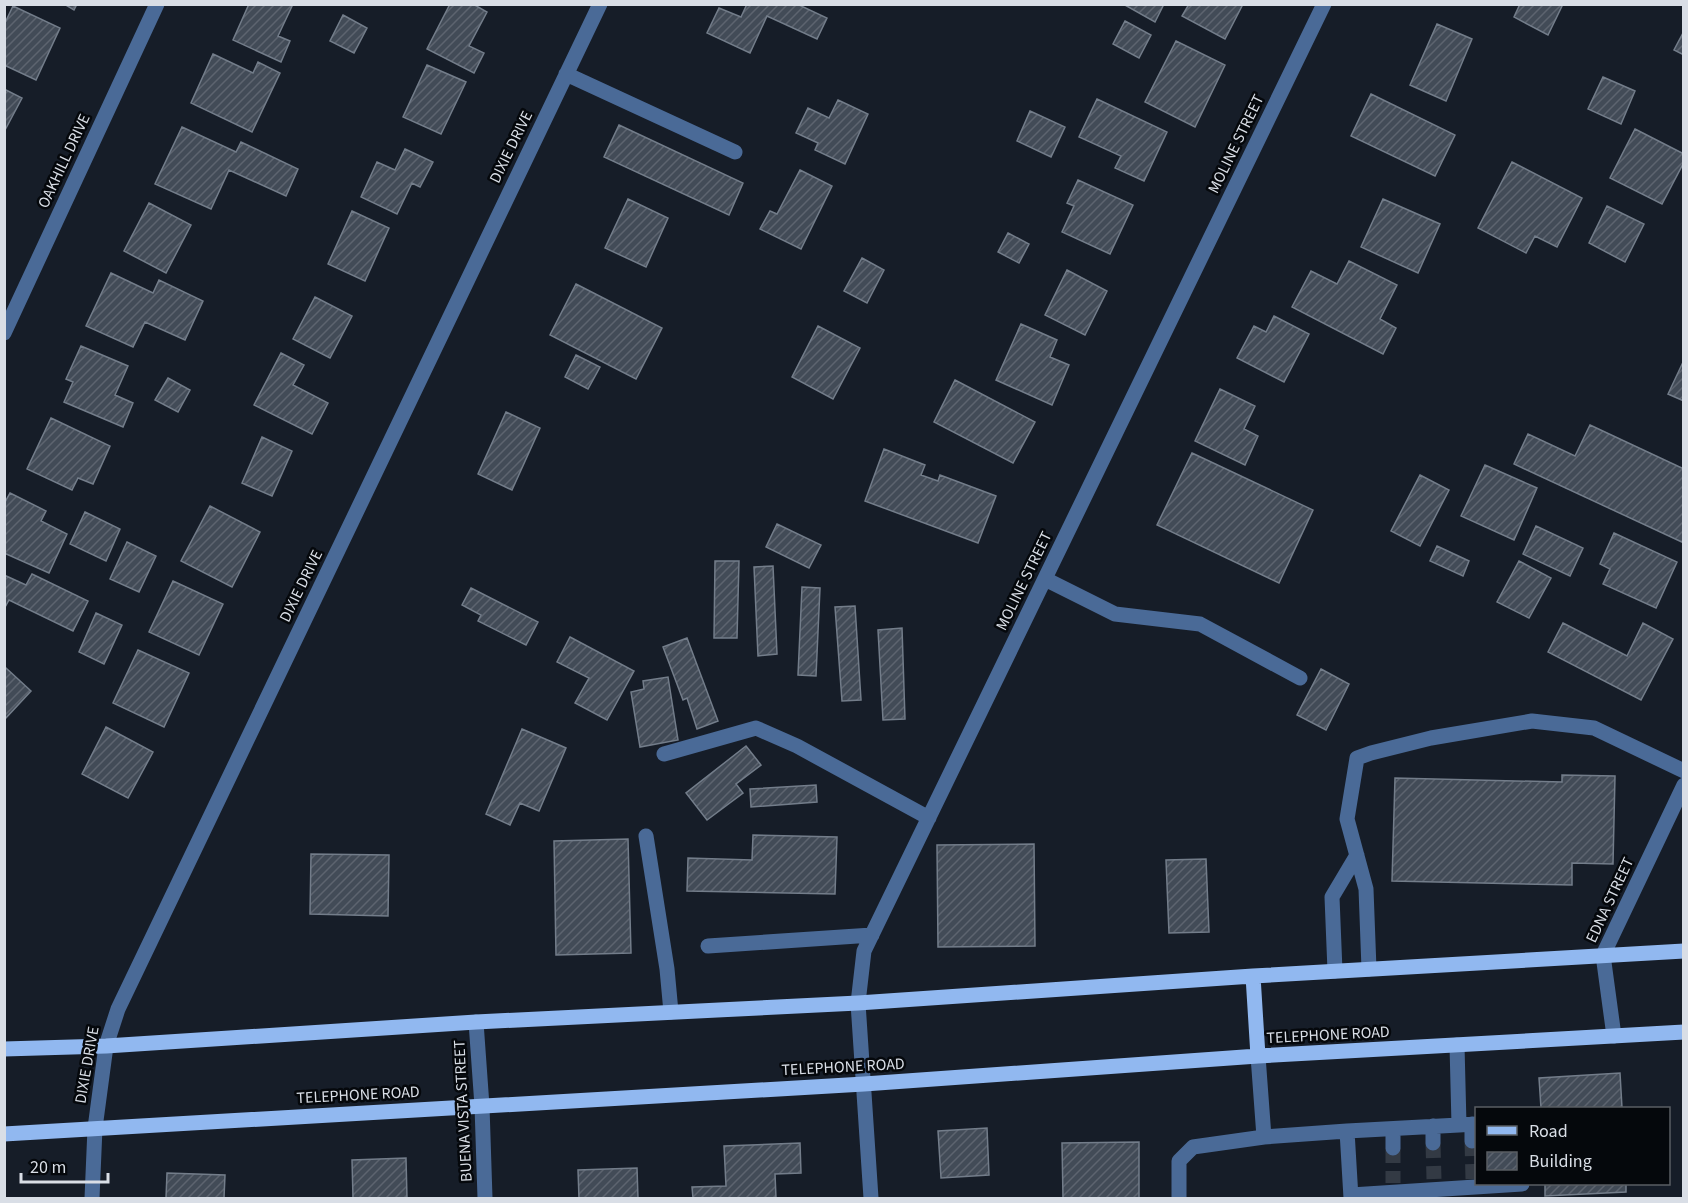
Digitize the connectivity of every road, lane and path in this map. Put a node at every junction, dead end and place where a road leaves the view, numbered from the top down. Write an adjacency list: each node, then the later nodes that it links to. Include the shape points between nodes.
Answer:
1 (157, 4): 6 (street, OAKHILL DRIVE)
2 (600, 4): 4 (street, DIXIE DRIVE)
3 (1324, 4): 7 (street, MOLINE STREET)
4 (566, 74): 5 (street); 28 (street, DIXIE DRIVE, via 123,998)
5 (735, 152)
6 (4, 333)
7 (1045, 579): 8 (street, via 1115,614 1200,624); 12 (street, MOLINE STREET)
8 (1300, 678)
9 (664, 754): 12 (street, via 756,728)
10 (1683, 771): 14 (street, via 1594,728 1532,721 1431,738 1371,753 1357,758 1347,819)
11 (1683, 785): 18 (street, EDNA STREET)
12 (929, 818): 15 (street, MOLINE STREET)
13 (646, 836): 23 (street, via 668,969)
14 (1357, 855): 19 (street, via 1366,889); 20 (street, via 1332,897)
15 (872, 935): 16 (street); 22 (street, MOLINE STREET, via 864,951)
16 (708, 946)
17 (1683, 951): 18 (main road)
18 (1603, 955): 19 (main road); 26 (street, EDNA STREET)
19 (1370, 969): 20 (main road)
20 (1335, 971): 21 (main road)
21 (1252, 976): 22 (main road); 30 (main road)
22 (858, 1003): 23 (main road); 31 (street, MOLINE STREET)
23 (671, 1012): 24 (main road)
24 (476, 1022): 28 (main road); 32 (street, BUENA VISTA STREET)
25 (1683, 1032): 26 (main road, TELEPHONE ROAD)
26 (1614, 1036): 27 (main road, TELEPHONE ROAD)
27 (1457, 1045): 30 (main road, TELEPHONE ROAD); 33 (street)
28 (106, 1046): 29 (main road); 35 (street, DIXIE DRIVE)
29 (4, 1049)
30 (1258, 1056): 31 (main road, TELEPHONE ROAD); 39 (street)
31 (864, 1084): 32 (main road, TELEPHONE ROAD); 47 (street, MOLINE STREET)
32 (482, 1106): 35 (main road, TELEPHONE ROAD); 46 (street, BUENA VISTA STREET)
33 (1469, 1124): 34 (street); 40 (street)
34 (1433, 1126): 36 (street); 41 (street)
35 (95, 1128): 38 (main road, TELEPHONE ROAD); 45 (street, DIXIE DRIVE)
36 (1393, 1129): 37 (street); 42 (street)
37 (1347, 1131): 39 (street); 44 (street)
38 (4, 1134)
39 (1264, 1137): 48 (street, via 1193,1147 1179,1161)
40 (1472, 1141)
41 (1433, 1143)
42 (1393, 1148)
43 (1475, 1183): 44 (street, via 1393,1187)
44 (1351, 1197)
45 (92, 1198)
46 (485, 1198)
47 (871, 1198)
48 (1179, 1198)

